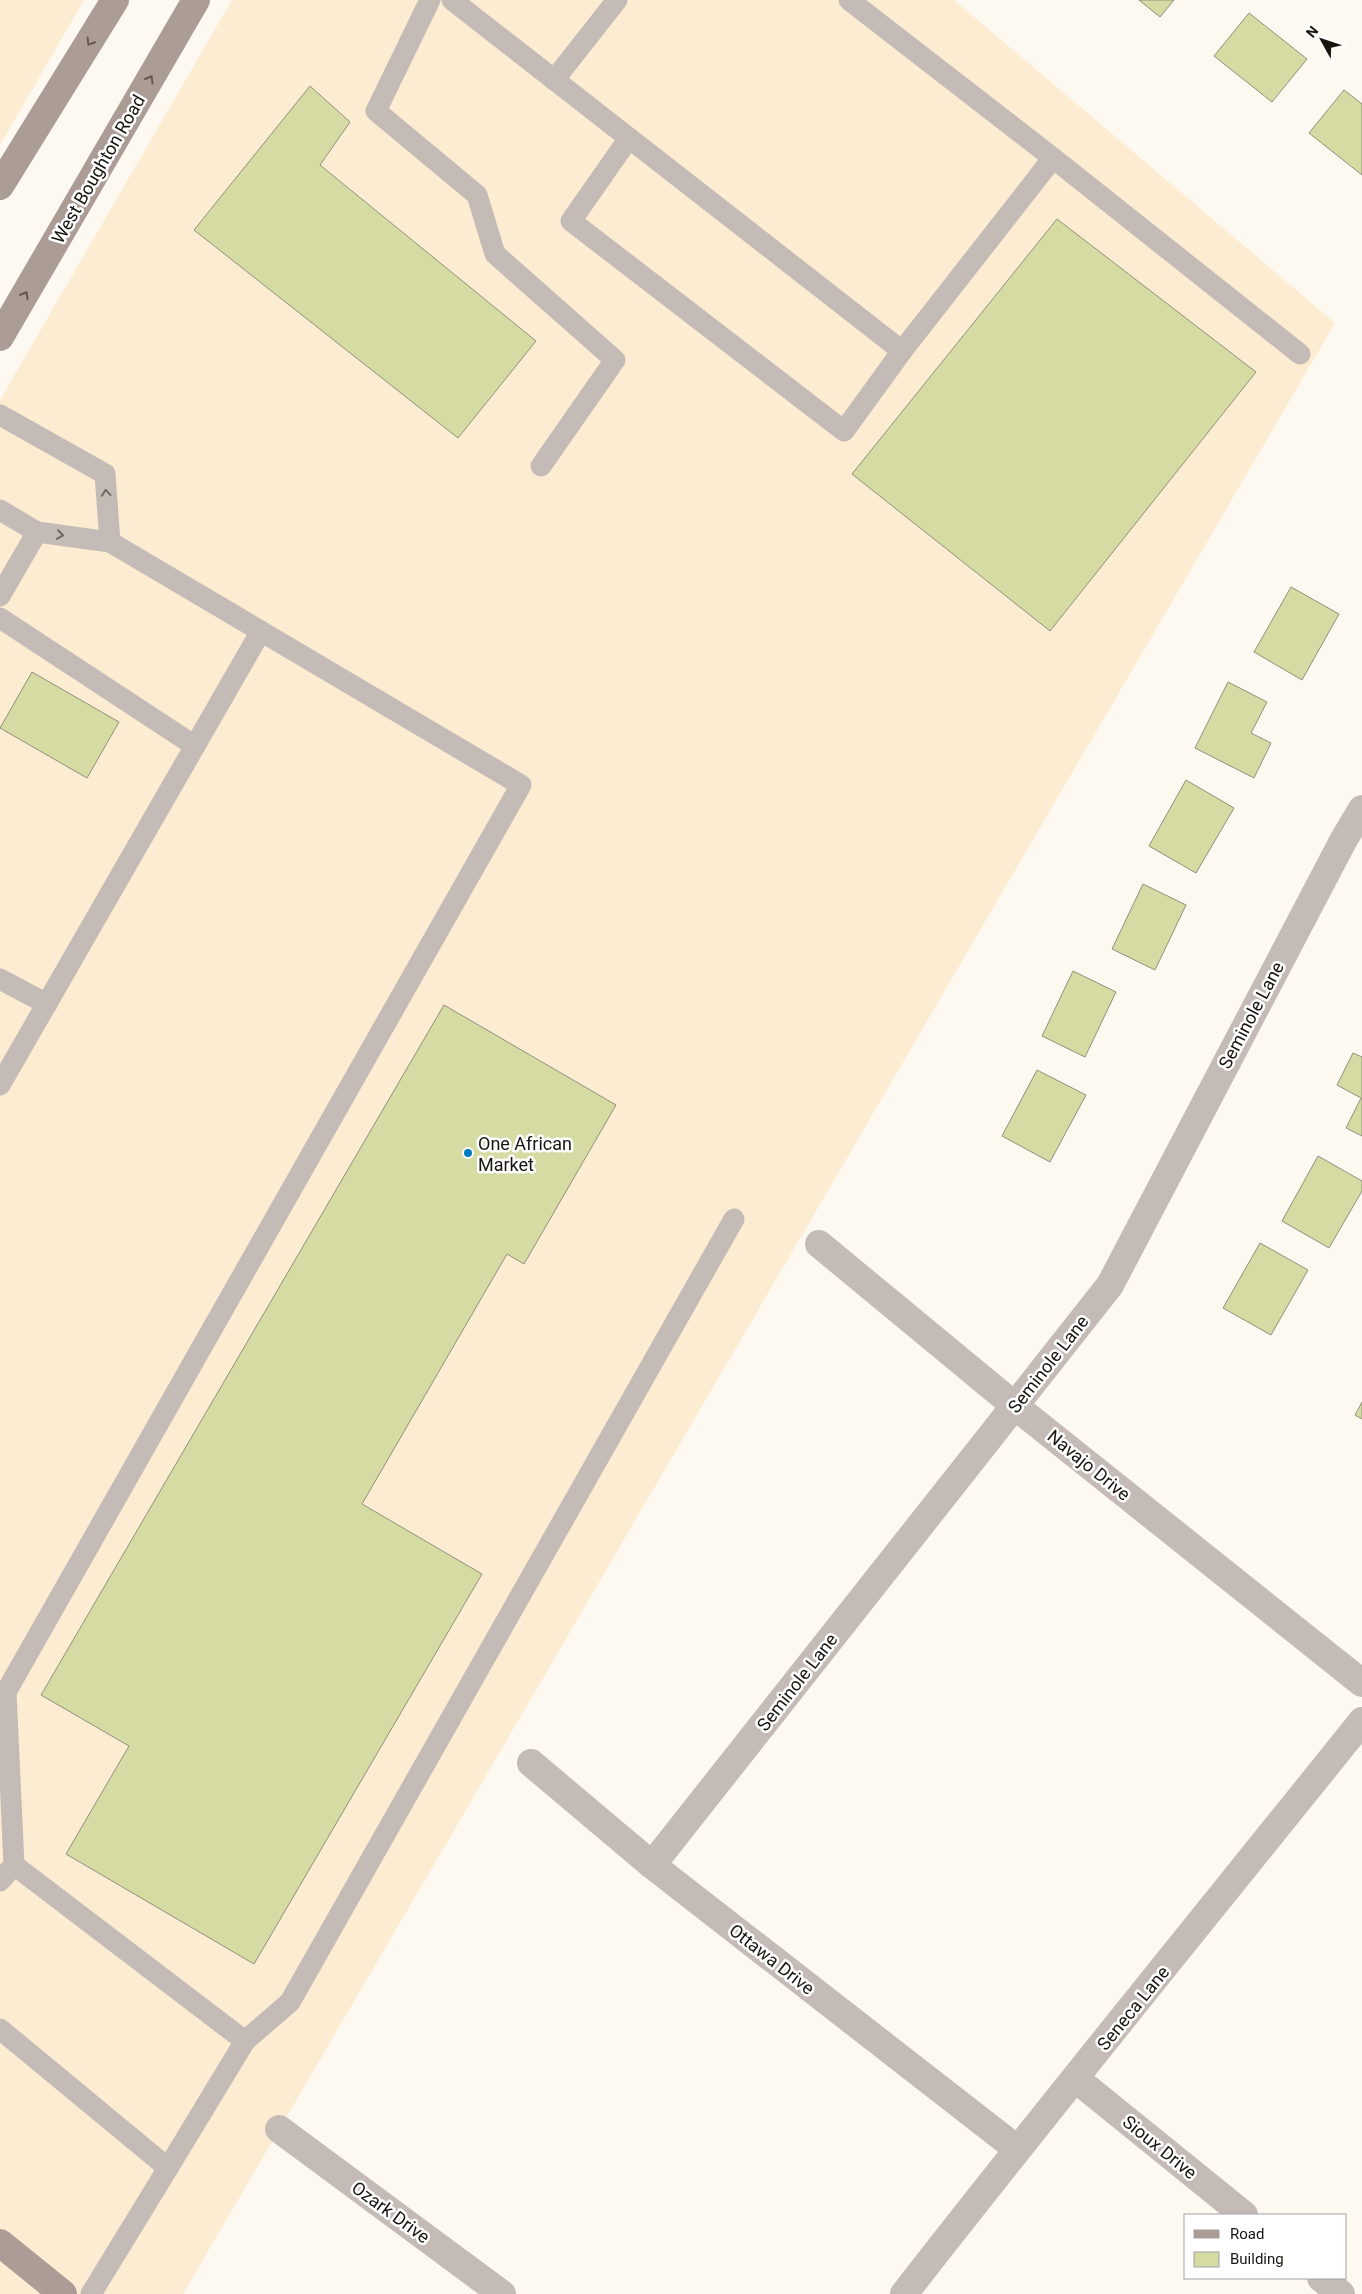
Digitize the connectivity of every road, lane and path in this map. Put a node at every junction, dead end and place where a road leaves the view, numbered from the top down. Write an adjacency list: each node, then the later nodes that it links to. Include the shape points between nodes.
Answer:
1 (114, 0): 10 (main road, one-way to 10)
2 (196, 0): 11 (main road, West Boughton Road, one-way to 2)
3 (430, 0): 15 (lane, via 376,111 477,195 495,254 615,360)
4 (452, 0): 7 (lane)
5 (616, 0): 7 (lane)
6 (849, 0): 9 (lane)
7 (554, 80): 8 (lane)
8 (629, 138): 12 (lane); 12 (lane, via 571,221 844,431)
9 (1053, 158): 12 (lane); 13 (lane)
10 (0, 186)
11 (0, 337)
12 (902, 351)
13 (1300, 354)
14 (0, 415): 18 (lane, one-way to 14, via 105,474)
15 (542, 466)
16 (0, 510): 17 (lane)
17 (37, 532): 18 (lane, one-way to 18); 19 (lane)
18 (110, 542): 21 (lane)
19 (0, 596)
20 (0, 618): 22 (lane)
21 (261, 631): 22 (lane); 31 (lane, via 521,785)
22 (195, 746): 25 (lane)
23 (1362, 810): 29 (street, Seminole Lane, via 1110,1285)
24 (0, 979): 25 (lane)
25 (47, 1004): 26 (lane)
26 (0, 1085)
27 (734, 1219): 37 (lane, via 290,2002)
28 (819, 1244): 29 (street, Navajo Drive)
29 (1015, 1406): 30 (street, Navajo Drive); 34 (street, Seminole Lane)
30 (1362, 1683)
31 (3, 1690): 35 (lane)
32 (1362, 1722): 38 (street, Seneca Lane)
33 (531, 1763): 34 (street, Ottawa Drive)
34 (652, 1865): 40 (street, Ottawa Drive)
35 (7, 1873): 37 (lane)
36 (0, 2029): 41 (lane)
37 (245, 2041): 41 (lane)
38 (1076, 2079): 40 (street, Seneca Lane); 42 (street, Sioux Drive)
39 (279, 2129): 47 (street, Ozark Drive)
40 (1017, 2149): 48 (street, Seneca Lane)
41 (168, 2168): 46 (lane)
42 (1243, 2214)
43 (0, 2243): 45 (main road)
44 (1322, 2279): 49 (street)
45 (63, 2294)
46 (91, 2294)
47 (502, 2294)
48 (904, 2294)
49 (1341, 2294)

